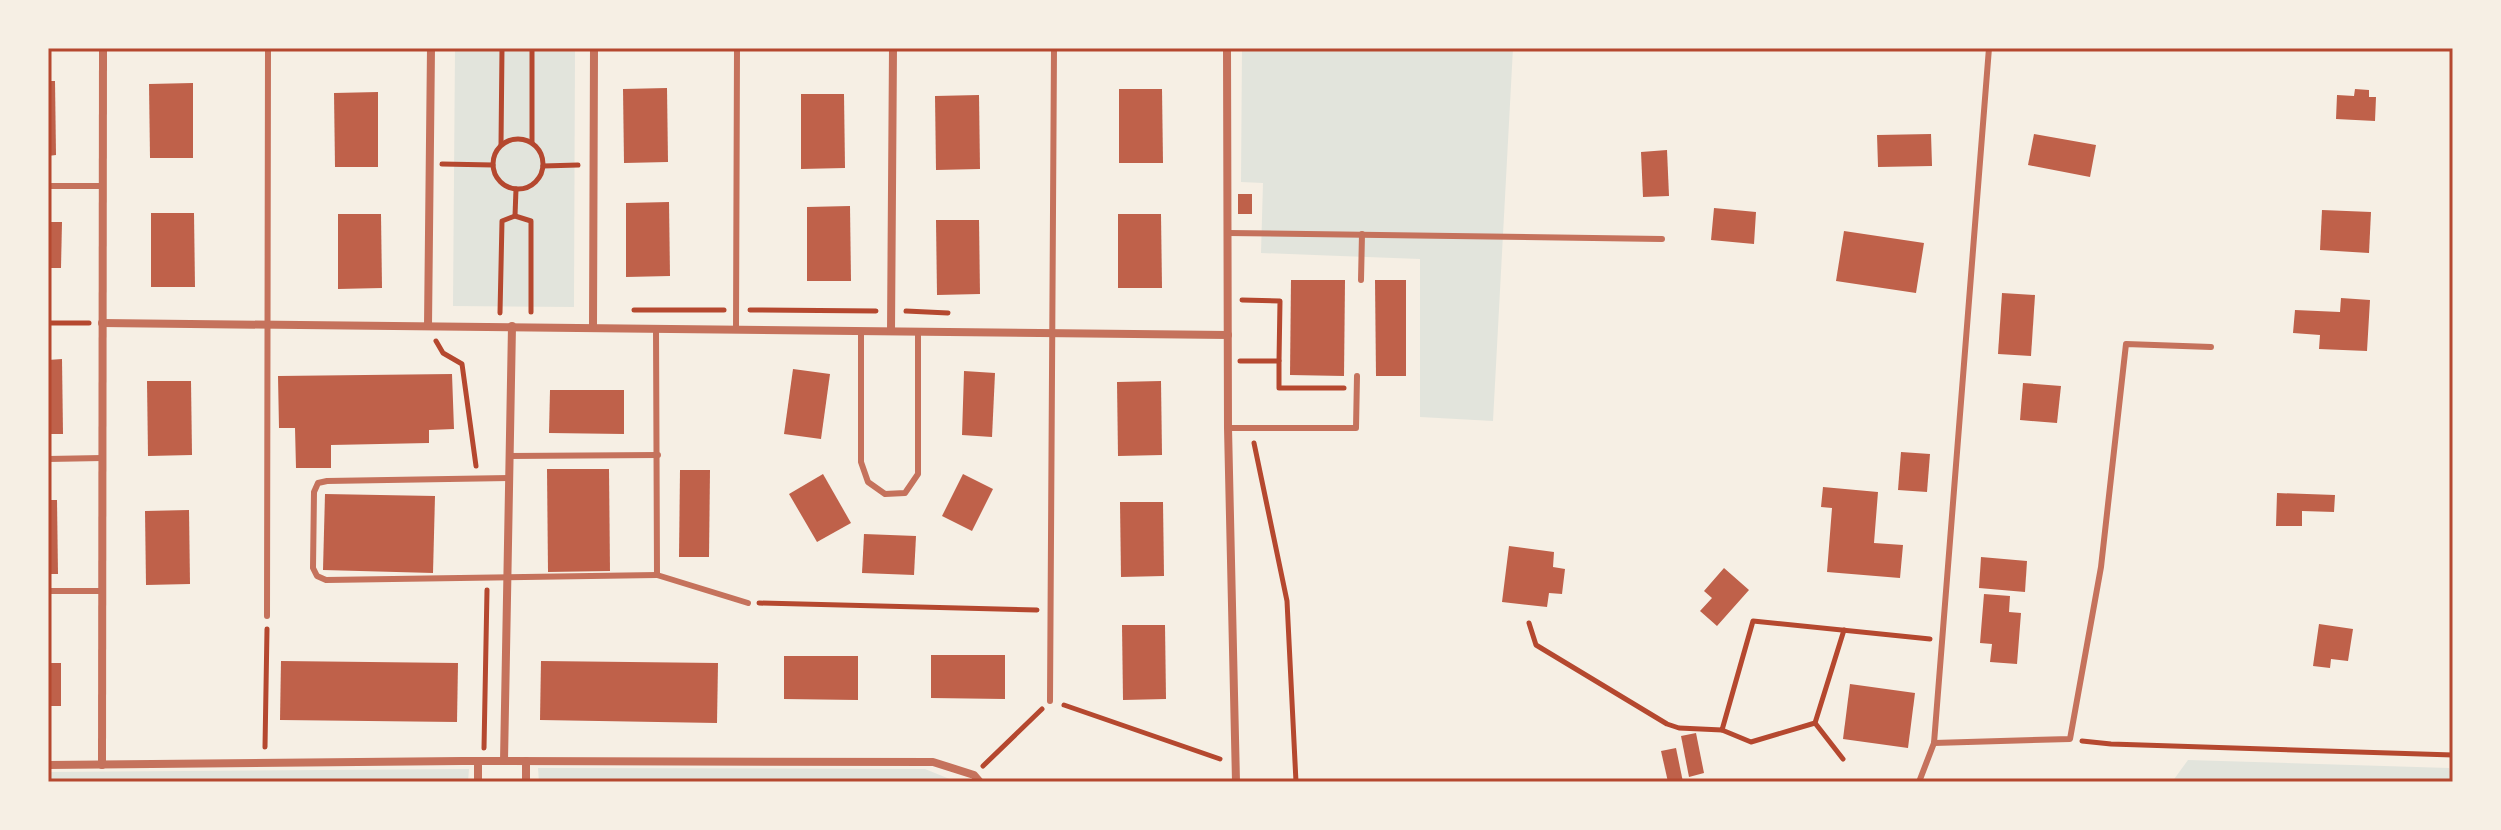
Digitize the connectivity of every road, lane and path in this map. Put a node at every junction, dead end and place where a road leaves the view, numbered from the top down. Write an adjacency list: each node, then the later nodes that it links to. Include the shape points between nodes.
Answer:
1 (103, 48): 19 (street)
2 (268, 48): 29 (lane)
3 (431, 48): 14 (street)
4 (502, 48): 13 (path)
5 (532, 48): 12 (path)
6 (594, 48): 16 (street)
7 (737, 48): 36 (lane)
8 (893, 48): 38 (street)
9 (1054, 48): 40 (lane)
10 (1227, 48): 22 (street)
11 (1989, 48): 65 (lane)
12 (532, 143): 13 (path, via 519,139); 17 (path)
13 (501, 146): 15 (path)
14 (430, 164): 15 (path); 30 (street)
15 (493, 165): 20 (path, via 499,180)
16 (593, 165): 17 (path); 34 (street)
17 (543, 166): 20 (path, via 530,186)
18 (48, 186): 19 (lane)
19 (102, 186): 28 (street)
20 (516, 188): 21 (path)
21 (515, 216): 31 (path, via 502,221); 33 (path, via 531,221)
22 (1228, 233): 23 (lane); 26 (street)
23 (1362, 234): 24 (lane); 25 (lane)
24 (1662, 239)
25 (1361, 280)
26 (1228, 300): 41 (street); 44 (path, via 1280,301)
27 (48, 323): 28 (path)
28 (102, 323): 29 (street); 51 (street)
29 (267, 325): 30 (street); 62 (lane)
30 (428, 326): 31 (street); 54 (path, via 443,353 462,364)
31 (500, 326): 32 (street)
32 (512, 326): 33 (street); 50 (street)
33 (531, 326): 34 (street)
34 (593, 327): 35 (street)
35 (656, 329): 36 (street); 49 (lane)
36 (736, 330): 37 (street)
37 (861, 331): 38 (street); 39 (lane, via 861,462 868,482 885,494 905,493 918,474)
38 (891, 331): 39 (street)
39 (918, 332): 40 (street)
40 (1052, 333): 41 (street); 61 (lane)
41 (1228, 335): 43 (street)
42 (2211, 347): 69 (lane, via 2126,344 2101,567)
43 (1228, 361): 44 (path); 47 (street)
44 (1279, 361): 46 (path, via 1279,388)
45 (1357, 376): 46 (lane)
46 (1357, 388): 48 (lane, via 1356,428)
47 (1228, 428): 48 (lane); 77 (street)
48 (1250, 428): 84 (path, via 1287,601)
49 (658, 455): 50 (lane); 55 (lane)
50 (509, 456): 53 (street)
51 (102, 458): 52 (lane); 59 (street)
52 (48, 459)
53 (509, 478): 54 (lane); 57 (street)
54 (477, 479): 56 (lane, via 318,483 313,568 326,580)
55 (657, 575): 57 (lane); 60 (lane)
56 (487, 578): 57 (lane); 73 (path)
57 (507, 578): 74 (street)
58 (48, 591): 59 (lane)
59 (102, 591): 79 (street)
60 (748, 603): 61 (path)
61 (1050, 611): 66 (lane)
62 (267, 616): 76 (path)
63 (1529, 623): 68 (path, via 1536,645 1667,724)
64 (1844, 630): 65 (path); 67 (path); 68 (path, via 1753,621)
65 (1943, 640): 70 (lane)
66 (1050, 701): 77 (path); 80 (path)
67 (1815, 723): 68 (path, via 1751,742); 72 (path)
68 (1722, 730)
69 (2070, 739): 70 (lane); 71 (path)
70 (1934, 743): 85 (lane)
71 (2453, 755)
72 (1843, 759)
73 (481, 761): 74 (street); 76 (street); 81 (street)
74 (504, 761): 75 (street)
75 (526, 761): 80 (street, via 933,762); 82 (street)
76 (265, 763): 79 (street)
77 (1236, 764): 83 (street)
78 (48, 765): 79 (street)
79 (102, 765)
80 (977, 779)
81 (478, 782)
82 (526, 782)
83 (1236, 782)
84 (1296, 782)
85 (1919, 782)

